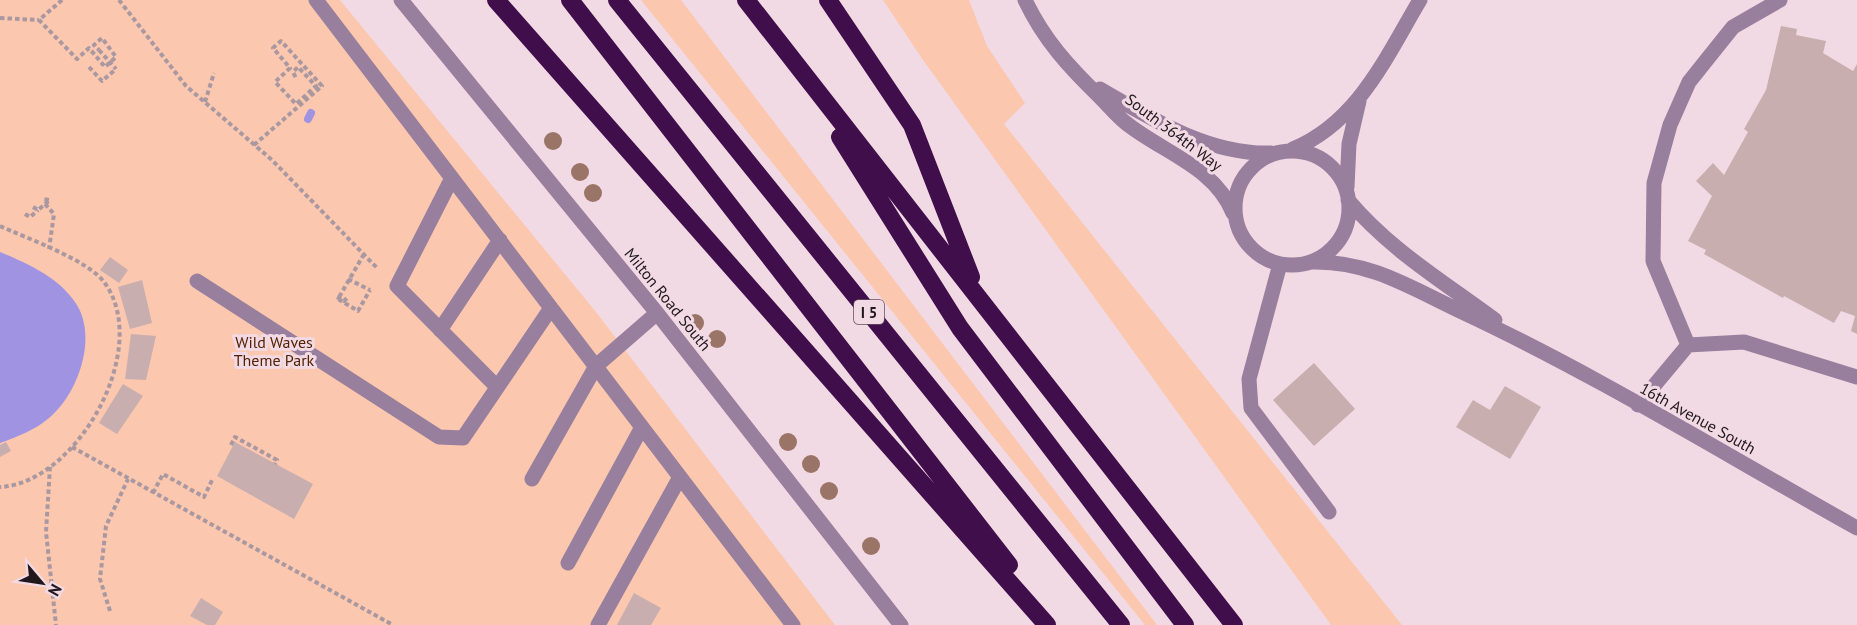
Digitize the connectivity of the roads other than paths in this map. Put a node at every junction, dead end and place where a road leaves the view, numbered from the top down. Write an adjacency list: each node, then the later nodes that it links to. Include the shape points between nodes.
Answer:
1 (316, 0): 16 (street)
2 (401, 0): 25 (street, Milton Road South)
3 (496, 0): 42 (highway)
4 (570, 0): 43 (highway)
5 (617, 0): 44 (highway, I 5)
6 (746, 0): 11 (highway)
7 (828, 0): 23 (highway, via 912,126)
8 (1025, 0): 12 (street, South 364th Way, via 1046,40)
9 (1420, 0): 13 (street)
10 (1780, 0): 28 (street, via 1734,27 1689,82 1670,126 1654,183 1653,261)
11 (792, 61): 23 (highway); 45 (highway, via 960,328)
12 (1082, 79): 15 (street, South 364th Way, via 1195,138 1237,152); 18 (street, South 364th Way, via 1126,123 1205,175 1229,203)
13 (1359, 101): 14 (street, via 1310,142); 17 (street, via 1349,144)
14 (1292, 150): 15 (street); 17 (street, via 1327,161 1340,175)
15 (1272, 153): 18 (street, via 1254,164 1241,180 1235,200)
16 (452, 178): 19 (street); 26 (street, via 397,286)
17 (1348, 196): 20 (street, via 1347,225 1339,241); 27 (street, 16th Avenue South, via 1372,228 1393,247)
18 (1236, 221): 21 (street, via 1252,249)
19 (500, 240): 24 (street); 26 (street)
20 (1313, 262): 21 (street); 27 (street, 16th Avenue South, via 1346,262 1378,272)
21 (1280, 264): 36 (street, via 1249,379 1251,408)
22 (197, 281): 31 (street, via 439,437 463,438)
23 (978, 296): 46 (highway)
24 (551, 308): 29 (street); 31 (street)
25 (657, 313): 29 (street); 41 (street, Milton Road South)
26 (441, 330): 31 (street)
27 (1522, 340): 32 (street, 16th Avenue South)
28 (1688, 345): 30 (street, via 1744,342); 32 (street)
29 (596, 366): 33 (street); 35 (street)
30 (1857, 377)
31 (497, 387)
32 (1638, 405): 37 (street, 16th Avenue South)
33 (642, 427): 34 (street); 38 (street)
34 (680, 477): 39 (street); 40 (street)
35 (532, 479)
36 (1329, 512)
37 (1857, 528)
38 (568, 563)
39 (598, 625)
40 (794, 625)
41 (901, 625)
42 (1047, 625)
43 (1056, 625)
44 (1121, 625)
45 (1185, 625)
46 (1234, 625)

